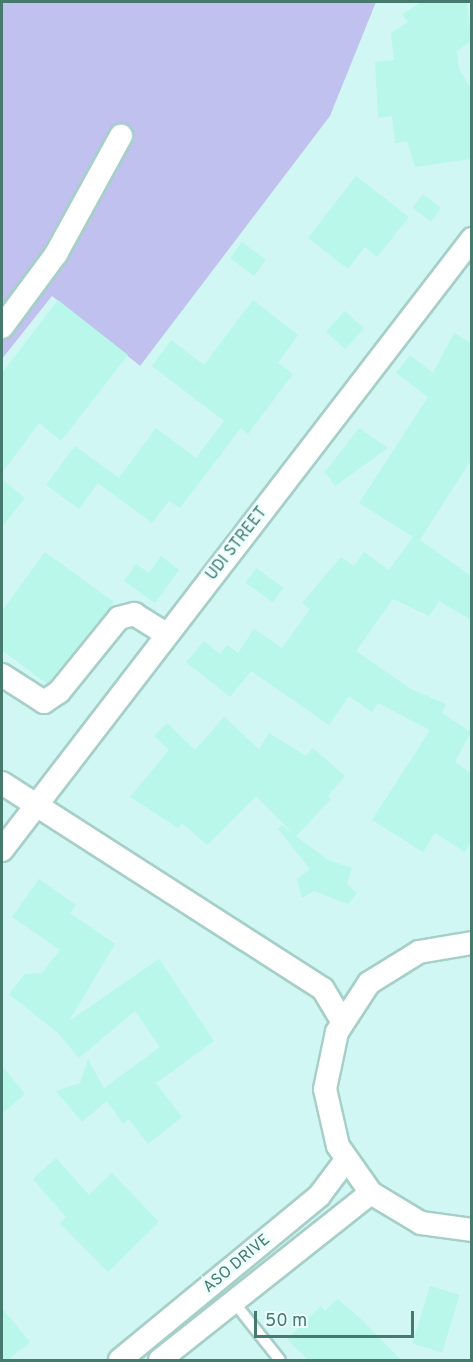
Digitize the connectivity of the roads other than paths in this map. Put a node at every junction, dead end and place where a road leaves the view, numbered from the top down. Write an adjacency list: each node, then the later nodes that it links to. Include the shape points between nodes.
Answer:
1 (121, 136): 3 (street, via 57,254)
2 (471, 239): 4 (street, UDI STREET)
3 (2, 327)
4 (167, 634): 5 (street, via 134,614 119,618 59,692 44,702); 7 (street, UDI STREET)
5 (2, 675)
6 (2, 783): 7 (street)
7 (34, 807): 8 (street, UDI STREET); 10 (street, via 323,989)
8 (2, 850)
9 (471, 943): 10 (street, via 419,952 392,965 369,983)
10 (342, 1021): 11 (street, via 328,1060 325,1089 328,1118)
11 (346, 1160): 12 (street); 15 (street, ASO DRIVE, via 319,1196)
12 (371, 1193): 13 (street, via 422,1223); 14 (street, ASO DRIVE)
13 (471, 1230)
14 (233, 1301): 16 (street, ASO DRIVE); 17 (lane)
15 (120, 1360)
16 (160, 1360)
17 (280, 1360)

